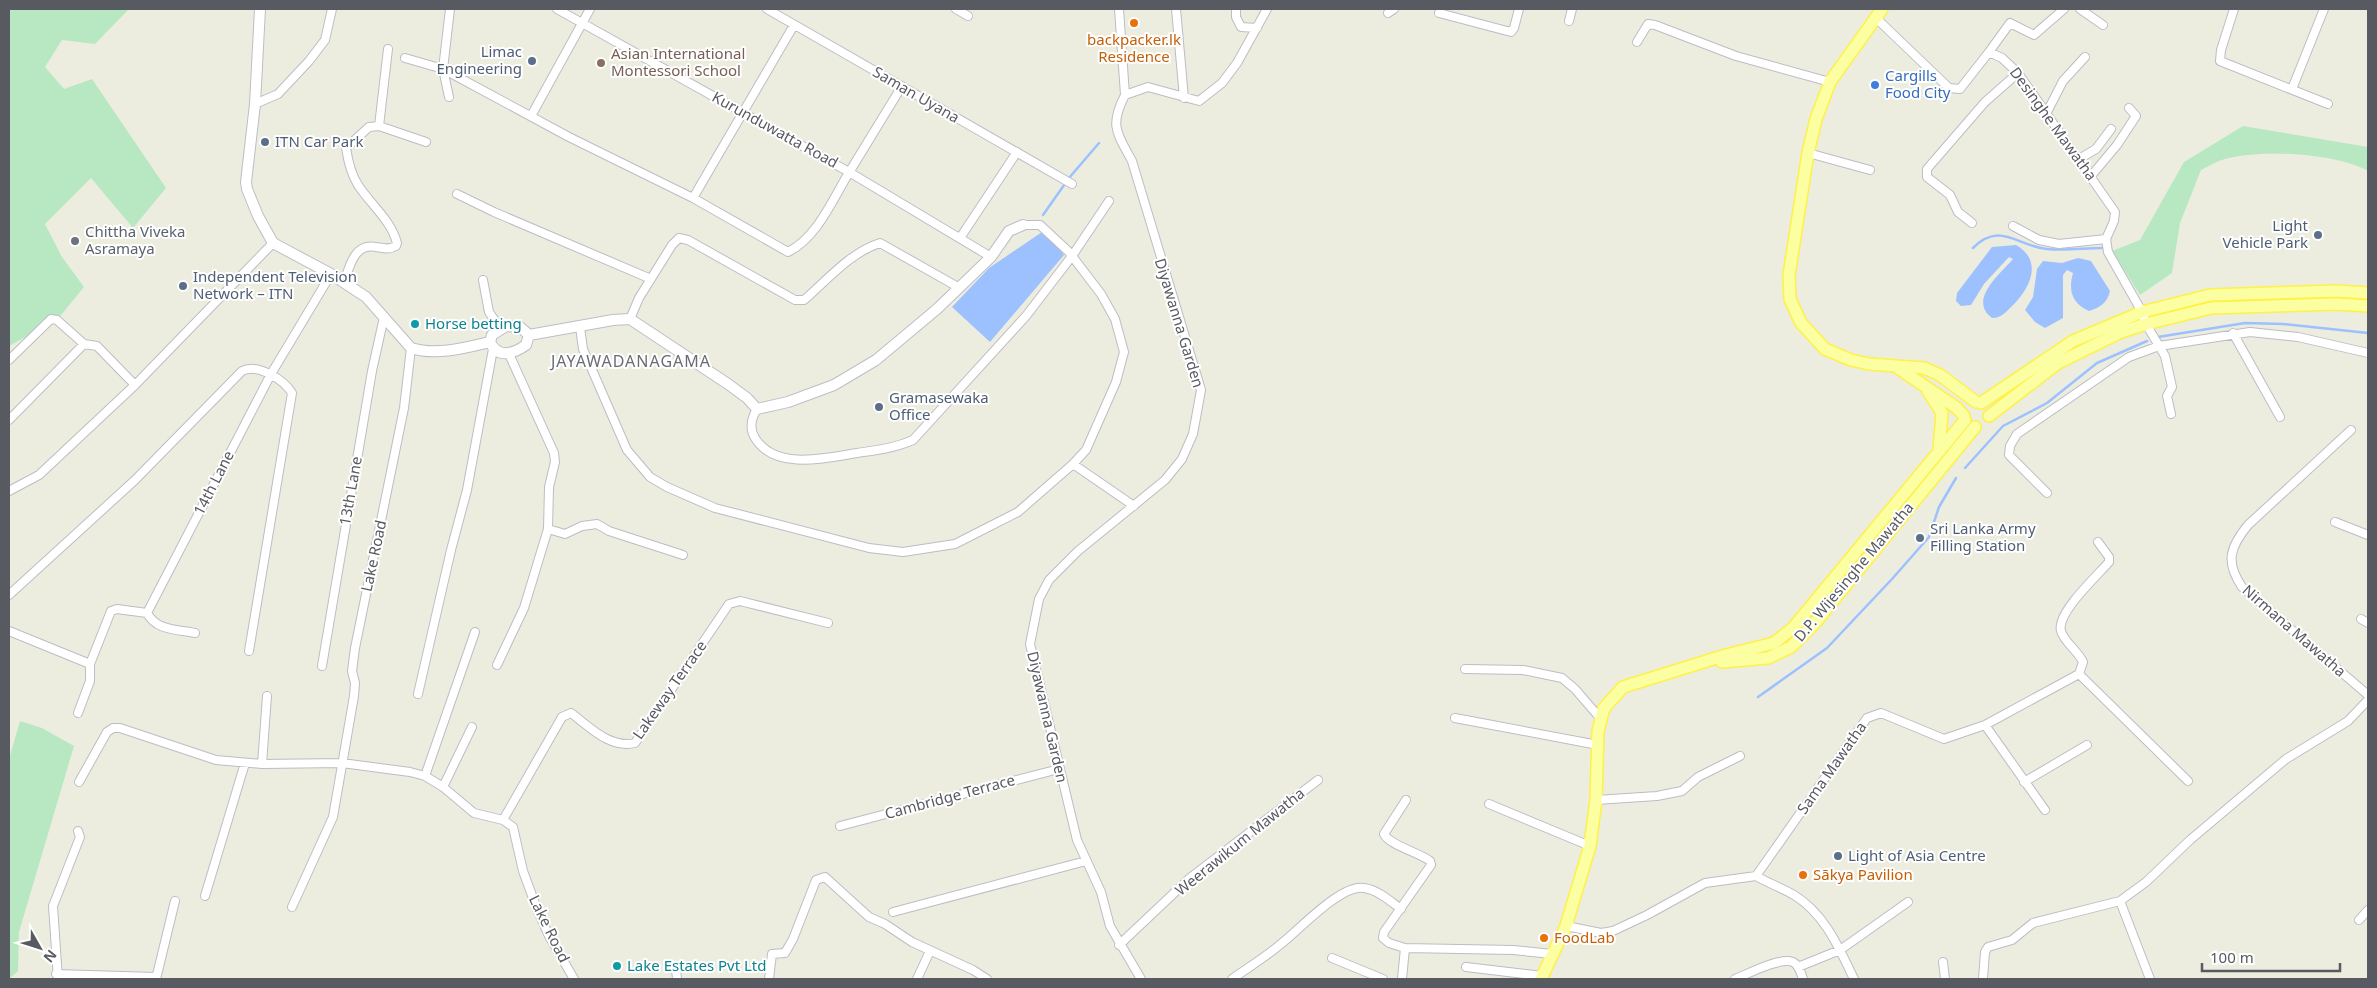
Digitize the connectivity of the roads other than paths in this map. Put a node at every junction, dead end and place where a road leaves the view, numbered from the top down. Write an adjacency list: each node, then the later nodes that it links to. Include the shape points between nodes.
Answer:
1 (260, 9): 39 (street)
2 (450, 9): 31 (street)
3 (557, 9): 22 (street, Kurunduwatta Road)
4 (590, 9): 22 (street)
5 (767, 9): 23 (street, Saman Uyana)
6 (956, 9): 20 (street)
7 (1119, 9): 36 (street)
8 (1176, 9): 38 (street)
9 (1236, 9): 25 (street, via 1241,27)
10 (1267, 9): 25 (street)
11 (1519, 9): 18 (street, via 1511,32)
12 (1572, 9): 21 (street)
13 (2064, 9): 28 (street, via 2034,35 2010,23)
14 (2080, 9): 24 (street)
15 (2234, 9): 35 (street, via 2220,62)
16 (2324, 9): 35 (street)
17 (333, 10): 39 (street, via 325,40 310,61 278,94)
18 (1439, 13)
19 (1879, 14): 28 (street, via 1949,88 1960,89); 33 (main road)
20 (968, 16)
21 (1569, 21)
22 (581, 24): 42 (street, Kurunduwatta Road); 44 (street)
23 (794, 25): 34 (street, Saman Uyana); 42 (street)
24 (2103, 25)
25 (1257, 28): 38 (street, via 1222,83 1199,101)
26 (1637, 42): 33 (street, via 1648,24 1655,25 1736,56)
27 (388, 49): 45 (street)
28 (1989, 52): 32 (street, Desinghe Mawatha, via 2002,58)
29 (2085, 57): 43 (street, via 2063,81)
30 (405, 58): 31 (street)
31 (443, 69): 37 (street); 44 (street)
32 (2018, 73): 43 (street, Desinghe Mawatha); 58 (street, via 1986,102 1927,169 1927,177 1950,195 1958,212)
33 (1830, 82): 49 (main road)
34 (902, 86): 48 (street, Saman Uyana); 52 (street)
35 (2292, 90): 40 (street)
36 (1125, 95): 38 (street, via 1148,87); 105 (street, Diyawanna Garden, via 1115,129 1132,161 1201,390 1193,434 1182,459 1166,480)
37 (449, 97)
38 (1184, 98)
39 (255, 104): 63 (street, via 247,189)
40 (2328, 104)
41 (2129, 108): 53 (street, via 2136,116 2118,145)
42 (743, 113): 52 (street, Kurunduwatta Road); 56 (street)
43 (2046, 114): 50 (street, Desinghe Mawatha)
44 (531, 116): 56 (street)
45 (379, 126): 47 (street); 69 (street, via 369,127 346,148 348,162 357,184 393,230 397,243 390,249 361,248 354,255)
46 (2111, 129): 50 (street, via 2096,149)
47 (426, 142)
48 (1017, 152): 54 (street, Saman Uyana); 61 (street)
49 (1808, 153): 51 (street); 88 (main road, via 1789,275 1790,299 1802,323 1825,349 1851,360)
50 (2080, 159): 53 (street, Desinghe Mawatha)
51 (1870, 170)
52 (849, 172): 56 (street, via 807,238 798,248 788,252); 61 (street, Kurunduwatta Road)
53 (2092, 176): 62 (street, Desinghe Mawatha, via 2115,212)
54 (1069, 182)
55 (457, 194): 67 (street)
56 (693, 198)
57 (1109, 201): 64 (street)
58 (1972, 223)
59 (1023, 225): 64 (street, via 1040,224); 65 (street, via 1009,232)
60 (2014, 226): 62 (street, via 2039,240 2058,244)
61 (960, 238): 65 (street, Kurunduwatta Road)
62 (2106, 239): 73 (street, via 2108,252)
63 (274, 243): 66 (street); 90 (street)
64 (1072, 256): 93 (street, via 1026,316 913,440 898,446 814,460 792,459 775,454 758,443 752,432 752,418); 102 (street, via 1115,319 1124,352 1102,417 1086,450)
65 (991, 257): 70 (street)
66 (331, 274): 69 (street); 89 (street, 14th Lane)
67 (651, 279): 70 (street, via 679,238 795,300 804,300 854,258 880,242); 75 (street)
68 (483, 280): 78 (street, via 488,312)
69 (344, 282): 74 (street, via 366,297)
70 (958, 287): 93 (street, via 906,336 856,374 811,394)
71 (2368, 293): 73 (main road, via 2210,295)
72 (2368, 306): 76 (main road, via 2211,308)
73 (2142, 312): 76 (street); 92 (main road, via 2073,341)
74 (384, 317): 84 (street); 121 (street, 13th Lane)
75 (630, 318): 77 (street); 93 (street, via 728,384)
76 (2146, 324): 83 (street); 95 (main road, via 2058,363)
77 (580, 327): 80 (street); 102 (street, via 583,349 592,373 627,450 637,464 667,488 715,508 860,545 903,552 955,544 1018,512)
78 (500, 328): 80 (street, via 520,327); 82 (street, via 492,335)
79 (2233, 333): 83 (street); 85 (street, via 2298,338); 96 (street)
80 (530, 335): 86 (street, via 526,345)
81 (84, 344): 87 (street, via 57,320 51,319); 90 (street, via 97,346); 98 (street)
82 (492, 345): 84 (street, via 438,351); 86 (street, via 500,353); 124 (street, via 468,490)
83 (2159, 346): 94 (street, via 2165,356 2172,387 2167,396); 104 (street, via 2129,357 2017,434 2010,446 2010,455)
84 (411, 348): 137 (street, Lake Road, via 404,408 355,648 352,671 356,683)
85 (2368, 353)
86 (510, 354): 107 (street, via 554,453 555,462 548,487)
87 (9, 360)
88 (1898, 368): 91 (main road); 92 (main road, via 1924,368)
89 (271, 374): 111 (street, via 248,368 242,371 135,480); 112 (street, 14th Lane); 117 (street, via 292,394)
90 (135, 385): 103 (street, via 39,475)
91 (1924, 386): 97 (main road, via 1957,408); 101 (main road, via 1942,413)
92 (1979, 402): 95 (main road, via 1987,408); 97 (main road, via 1966,408)
93 (757, 410)
94 (2171, 414)
95 (1988, 416): 99 (main road, via 1982,425)
96 (2280, 417)
97 (1964, 418): 99 (main road); 101 (main road, D.P. Wijesinghe Mawatha)
98 (9, 420)
99 (1975, 427): 119 (main road, D.P. Wijesinghe Mawatha, via 1815,623 1791,647 1768,658)
100 (2351, 430): 125 (street, Nirmana Mawatha, via 2248,525 2235,540 2231,558 2233,574 2242,587)
101 (1939, 452): 119 (main road, D.P. Wijesinghe Mawatha, via 1793,628 1774,643)
102 (1073, 464): 105 (street)
103 (9, 490)
104 (2047, 493)
105 (1134, 506): 139 (street, Diyawanna Garden, via 1078,551 1049,580 1039,599 1030,644)
106 (2336, 522): 108 (street)
107 (548, 529): 110 (street, via 565,534 582,526 597,524 609,531); 120 (street, via 524,608)
108 (2368, 535)
109 (2098, 542): 123 (street, via 2110,562 2072,604 2060,625 2083,662)
110 (683, 555)
111 (9, 595)
112 (147, 613): 116 (street, via 152,623 161,627); 118 (street, via 111,611)
113 (828, 623): 150 (street, Lakeway Terrace, via 740,601 729,604 635,743 611,742 571,713 566,714)
114 (9, 631): 118 (street)
115 (475, 632): 140 (street)
116 (195, 633)
117 (249, 651)
118 (90, 664): 128 (street, via 90,681)
119 (1702, 664): 130 (main road, D.P. Wijesinghe Mawatha, via 1623,687 1604,708)
120 (498, 665)
121 (322, 666)
122 (1465, 668): 130 (street, via 1523,670 1562,678)
123 (2079, 674): 131 (street, Sama Mawatha); 142 (street)
124 (418, 694)
125 (2368, 695)
126 (267, 696): 138 (street)
127 (2368, 700): 158 (street, via 2348,721 2286,760)
128 (78, 713)
129 (1455, 718): 133 (street)
130 (1600, 718): 133 (main road, D.P. Wijesinghe Mawatha)
131 (1985, 725): 144 (street); 155 (street, Sama Mawatha, via 1944,739 1881,713 1867,718)
132 (472, 727): 145 (street)
133 (1598, 745): 147 (main road, D.P. Wijesinghe Mawatha)
134 (2087, 745): 144 (street)
135 (1740, 756): 147 (street, via 1698,777 1682,790 1657,796)
136 (245, 763): 138 (street); 143 (street, via 216,760 128,730 113,728 107,732); 156 (street)
137 (342, 763): 138 (street); 140 (street); 160 (street, Lake Road, via 333,817)
138 (262, 764)
139 (1059, 769): 151 (street, Cambridge Terrace); 154 (street, Diyawanna Garden, via 1077,840)
140 (425, 776): 145 (street)
141 (1318, 780): 166 (street, Weerawikum Mawatha, via 1190,878)
142 (2188, 781)
143 (78, 782)
144 (2024, 782): 149 (street)
145 (443, 787): 150 (street, via 474,812)
146 (1406, 800): 161 (street, via 1384,834 1425,856 1431,865)
147 (1596, 800): 153 (main road, D.P. Wijesinghe Mawatha)
148 (1490, 804): 153 (street)
149 (2045, 810)
150 (503, 820): 179 (street, Lake Road, via 513,827 536,909)
151 (840, 826)
152 (78, 831): 176 (street, via 80,837 53,906)
153 (1590, 846): 165 (main road, D.P. Wijesinghe Mawatha)
154 (1086, 861): 163 (street); 166 (street, Diyawanna Garden, via 1101,892)
155 (1756, 876): 165 (street, via 1705,882 1613,931 1601,933); 168 (street, via 1794,896 1814,911)
156 (205, 896)
157 (175, 901): 177 (street)
158 (2120, 901): 192 (street, via 2033,923 2012,940 1988,947 1984,952); 193 (street)
159 (1908, 902): 168 (street)
160 (292, 907)
161 (1401, 909): 167 (street, via 1383,938); 185 (street, via 1363,887 1348,892 1321,908 1282,943)
162 (2368, 910): 164 (street)
163 (893, 912)
164 (2359, 920)
165 (1566, 926): 170 (main road, D.P. Wijesinghe Mawatha)
166 (1119, 945): 184 (street, Diyawanna Garden)
167 (1405, 948): 170 (street); 187 (street)
168 (1840, 950): 174 (street); 190 (street)
169 (930, 951): 181 (street, via 869,917 826,878 816,880 785,953 772,954); 182 (street); 183 (street)
170 (1552, 954): 178 (main road, D.P. Wijesinghe Mawatha)
171 (1332, 958): 186 (street)
172 (1943, 962): 191 (street)
173 (1466, 967): 178 (street)
174 (1798, 967): 188 (street, via 1793,962 1780,961); 189 (street)
175 (676, 969): 180 (street)
176 (57, 976): 177 (street)
177 (156, 978)
178 (1541, 978)
179 (574, 979)
180 (677, 979)
181 (769, 979)
182 (917, 979)
183 (986, 979)
184 (1141, 979)
185 (1232, 979)
186 (1382, 979)
187 (1402, 979)
188 (1735, 979)
189 (1803, 979)
190 (1854, 979)
191 (1945, 979)
192 (1983, 979)
193 (2150, 979)

